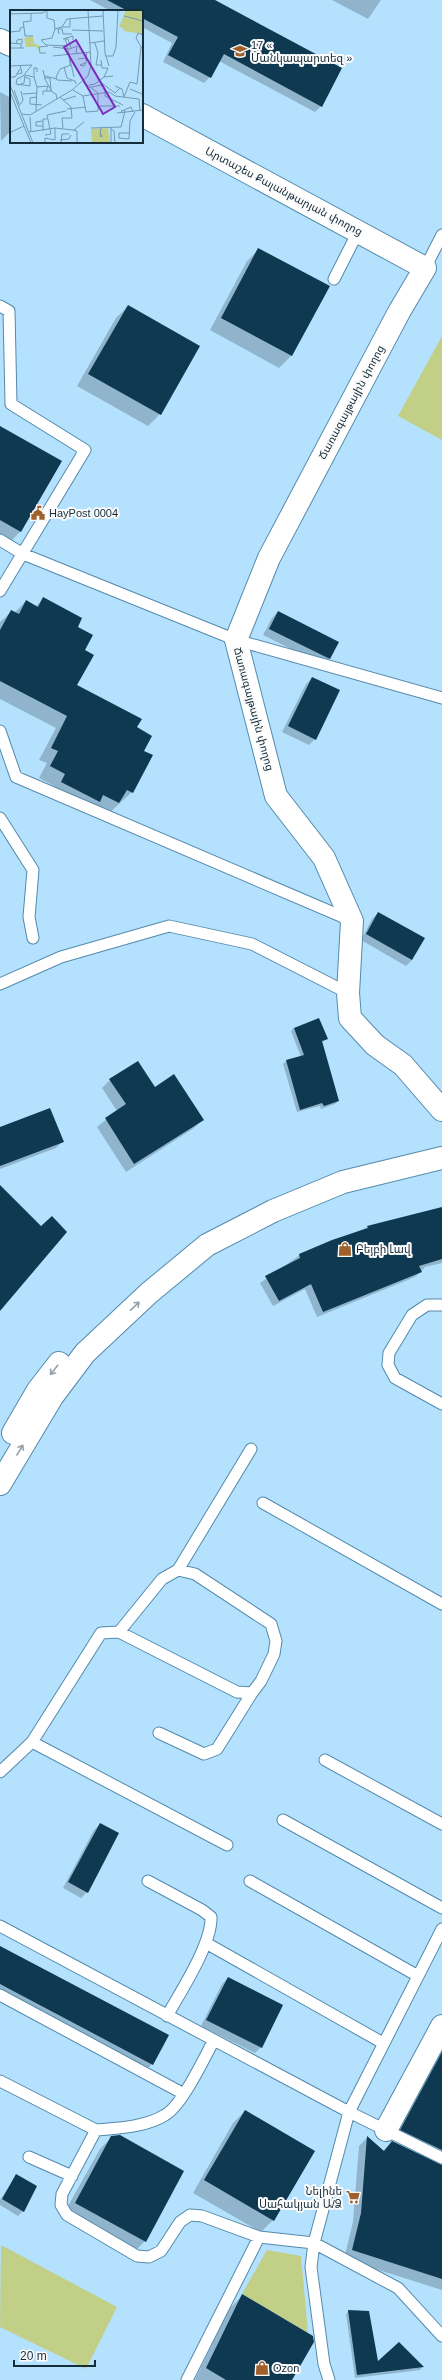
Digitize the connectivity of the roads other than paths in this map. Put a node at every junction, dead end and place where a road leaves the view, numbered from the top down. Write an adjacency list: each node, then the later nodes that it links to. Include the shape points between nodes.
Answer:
1 (0, 40): 2 (street)
2 (10, 45)
3 (143, 116): 4 (street, Արտաշես Քալանթարյան փողոց)
4 (358, 230): 6 (street, Արտաշես Քալանթարյան փողոց); 7 (lane)
5 (442, 235): 6 (lane)
6 (425, 268): 12 (street, Ճառագայթային փողոց, via 399,312 269,558)
7 (334, 279)
8 (0, 306): 10 (lane, via 9,311 11,404 85,450)
9 (0, 540): 10 (lane)
10 (22, 554): 11 (lane); 12 (lane)
11 (0, 591)
12 (236, 640): 13 (lane); 16 (street, Ճառագայթային փողոց, via 276,796 324,858)
13 (442, 698)
14 (0, 732): 16 (lane, via 16,777)
15 (0, 818): 17 (lane, via 33,870 29,917)
16 (352, 921): 19 (street, Ճառագայթային փողոց)
17 (33, 938)
18 (0, 984): 19 (lane, via 61,957 169,926 252,944)
19 (348, 993): 20 (street, Ճառագայթային փողոց, via 350,1018 375,1045 403,1065)
20 (442, 1110)
21 (442, 1145): 26 (street, one-way to 26, via 338,1170 199,1236 138,1283 74,1344 38,1390)
22 (442, 1158): 27 (street, one-way to 22, via 52,1397 85,1353 149,1293 207,1245 273,1211 343,1182)
23 (442, 1305): 24 (lane, via 427,1305 412,1315 389,1353 388,1365 395,1378)
24 (442, 1404)
25 (251, 1449): 29 (lane)
26 (0, 1455)
27 (0, 1484)
28 (263, 1503): 30 (lane)
29 (178, 1570): 31 (lane, via 162,1579); 32 (lane, via 195,1574 271,1624 276,1641 274,1654)
30 (442, 1604)
31 (119, 1632): 32 (lane, via 237,1692); 34 (lane, via 101,1633)
32 (252, 1693): 33 (lane, via 217,1749 204,1754)
33 (159, 1733)
34 (32, 1742): 36 (lane); 39 (lane)
35 (325, 1760): 38 (lane)
36 (0, 1772)
37 (283, 1820): 42 (lane)
38 (442, 1824)
39 (227, 1845)
40 (148, 1881): 45 (lane, via 211,1917 212,1925)
41 (250, 1881): 46 (lane)
42 (442, 1908)
43 (0, 1926): 48 (lane)
44 (442, 1929): 46 (lane)
45 (206, 1943): 48 (lane); 51 (lane)
46 (418, 1976): 51 (lane)
47 (0, 1994): 53 (lane)
48 (167, 2016): 50 (lane)
49 (442, 2026): 56 (street)
50 (214, 2040): 53 (lane); 54 (lane)
51 (383, 2043): 54 (lane)
52 (0, 2081): 55 (lane)
53 (184, 2094): 55 (lane, via 166,2115 131,2127)
54 (349, 2112): 56 (lane); 61 (lane)
55 (96, 2130): 59 (lane)
56 (386, 2130): 58 (lane)
57 (29, 2157): 59 (lane)
58 (442, 2158)
59 (72, 2176): 60 (lane, via 61,2197 61,2205 67,2215 136,2256 149,2257 161,2251 180,2222 190,2215 202,2216)
60 (259, 2237): 61 (lane); 63 (lane)
61 (314, 2243): 62 (lane, via 398,2288); 64 (lane, via 311,2267 324,2364)
62 (442, 2336)
63 (187, 2380)
64 (329, 2380)

